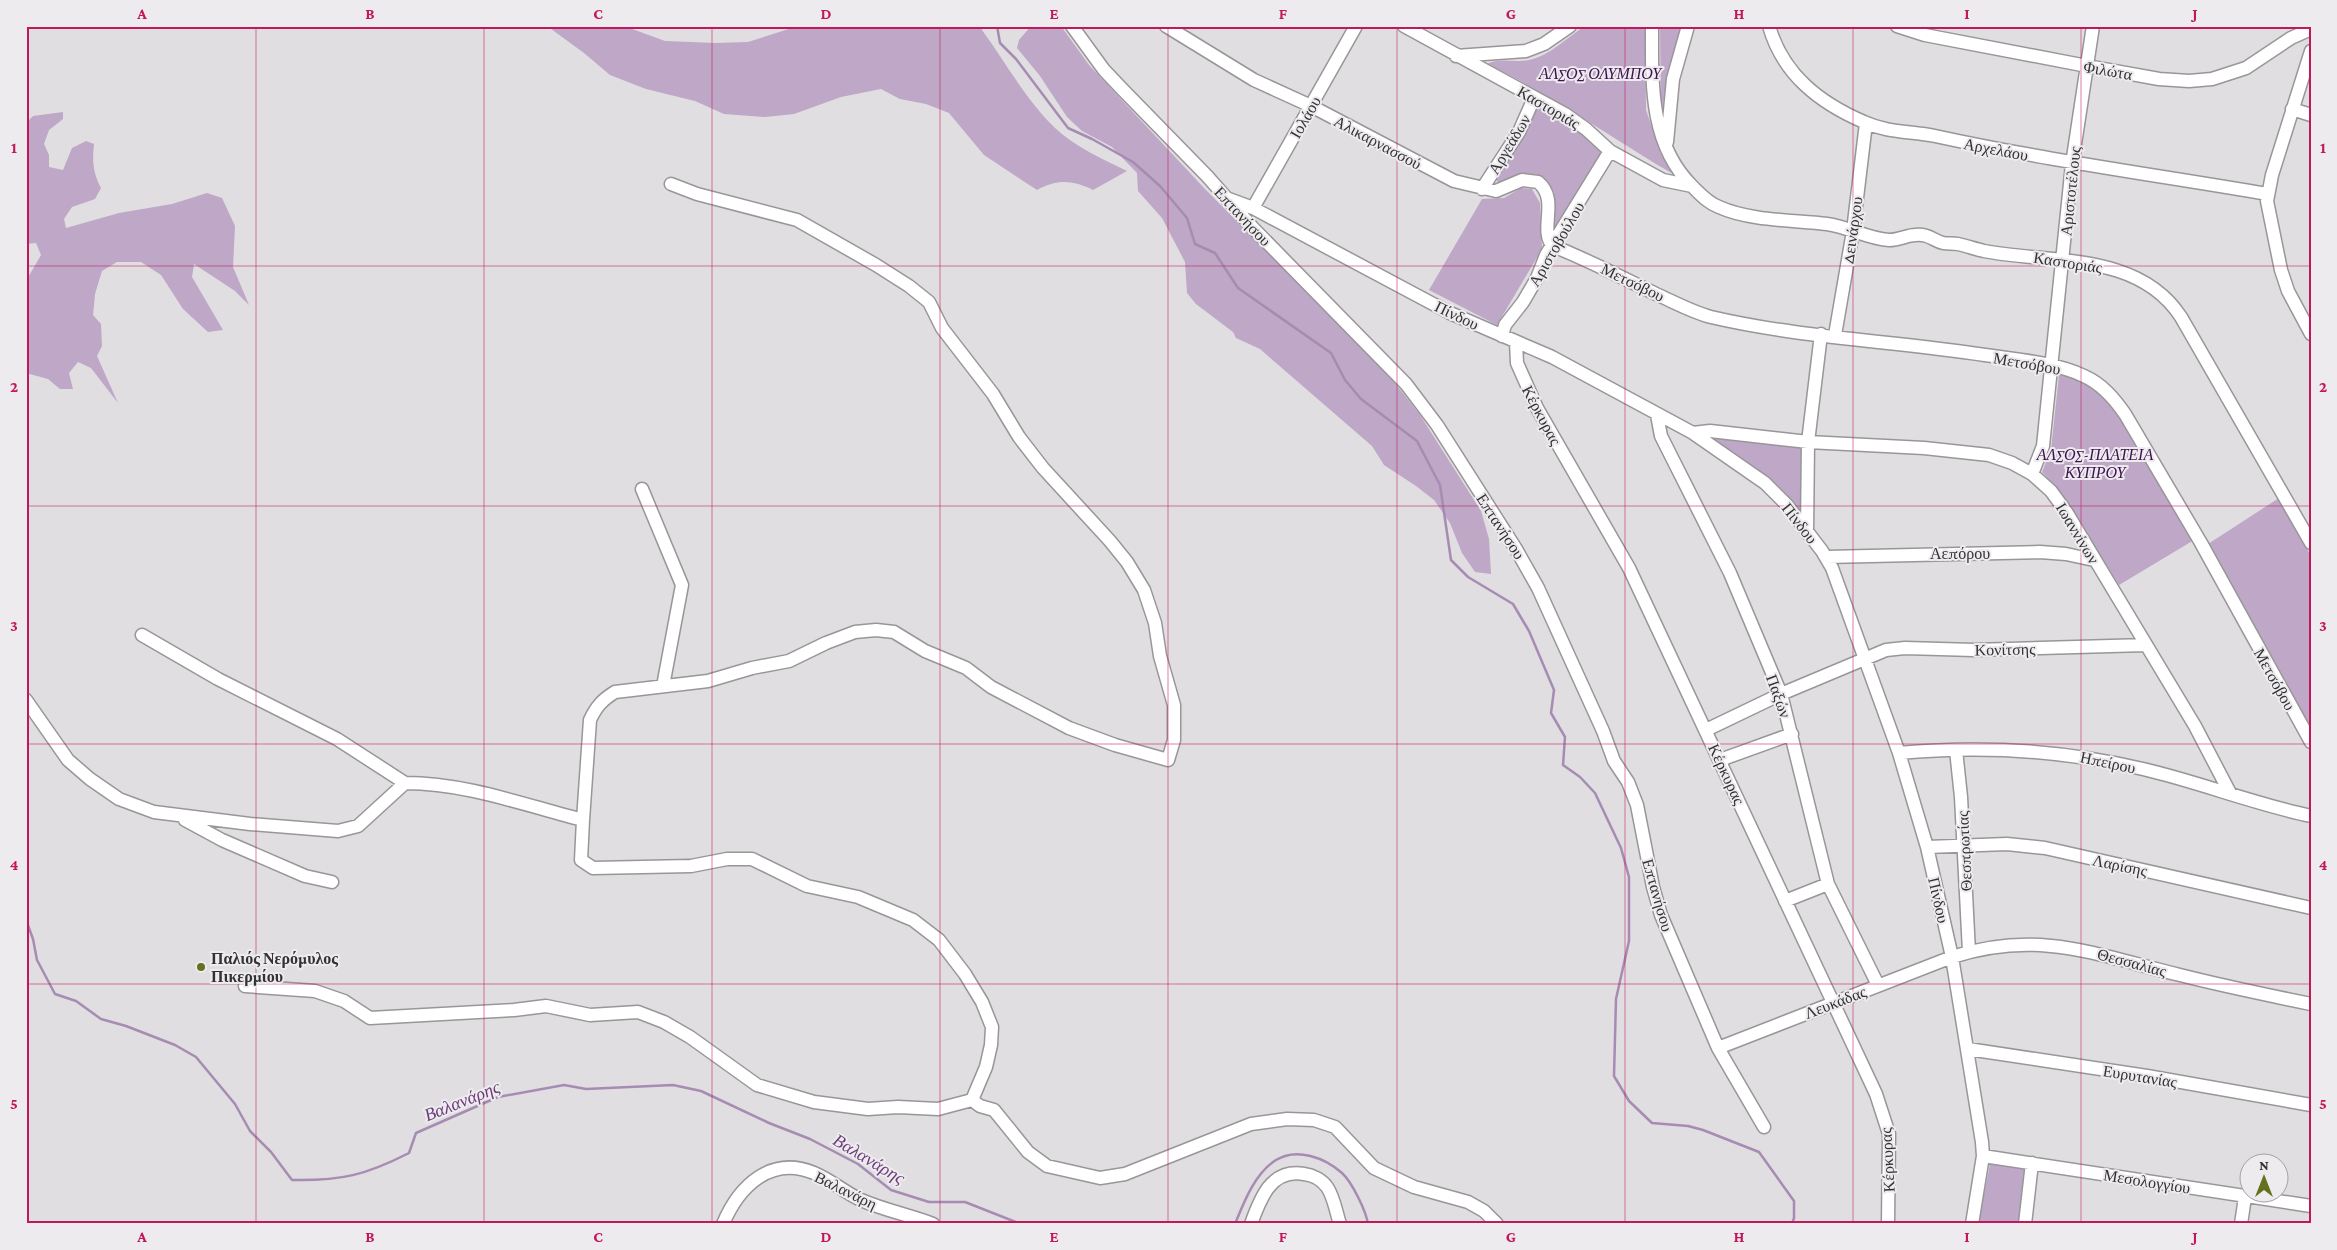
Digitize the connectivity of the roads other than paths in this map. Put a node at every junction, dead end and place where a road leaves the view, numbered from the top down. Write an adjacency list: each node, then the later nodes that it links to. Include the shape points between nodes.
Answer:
1 (1072, 26): 27 (street, Επτανήσου, via 1104,70)
2 (1166, 26): 16 (street, Αλικαρνασσού, via 1254,80)
3 (1356, 26): 16 (street, Ιολάου)
4 (1404, 26): 13 (street, Καστοριάς)
5 (1570, 26): 13 (street, via 1534,49)
6 (1652, 26): 20 (street, Καστοριάς, via 1654,105)
7 (1688, 26): 20 (street, via 1673,79)
8 (1769, 26): 19 (street, Αρχελάου, via 1779,52 1799,81 1829,104)
9 (1897, 26): 14 (street, Φιλώτα, via 1925,35)
10 (2093, 26): 14 (street, Αριστοτέλους)
11 (2311, 29): 14 (street, Φιλώτα, via 2246,68 2212,79 2160,79)
12 (2311, 51): 17 (street)
13 (1456, 56): 15 (street, Καστοριάς)
14 (2087, 66): 22 (street, Αριστοτέλους)
15 (1534, 98): 21 (street, Καστοριάς, via 1578,123); 25 (street, Αργεάδων, via 1519,132)
16 (1311, 106): 25 (street, Αλικαρνασσού, via 1442,175); 28 (street, Ιολάου)
17 (2292, 109): 18 (street); 26 (street)
18 (2311, 115)
19 (1866, 123): 22 (street, Αρχελάου, via 1891,131 1934,136); 29 (street, Δεινάρχου)
20 (1667, 150): 24 (street, Καστοριάς, via 1674,165)
21 (1610, 151): 24 (street, Καστοριάς, via 1663,180); 30 (street, Αριστοβούλου)
22 (2072, 164): 26 (street, Αρχελάου); 31 (street, Αριστοτέλους)
23 (672, 184): 50 (street, via 697,194 797,220 876,265 929,302 942,328 992,394 1019,437 1110,541 1144,590 1174,704 1174,740 1168,760 1115,745 1069,728 991,687 966,668 894,632 876,630 855,632 789,661 708,681)
24 (1692, 186): 29 (street, Καστοριάς, via 1714,205 1732,212 1790,222 1833,225)
25 (1482, 189): 30 (street, Αλικαρνασσού, via 1501,190 1525,180 1540,184 1547,198 1548,237)
26 (2268, 194): 33 (street, via 2268,210 2281,270 2288,291)
27 (1226, 198): 28 (street, Πίνδου); 76 (street, Επτανήσου, via 1416,396 1524,561 1614,761 1628,782 1637,805 1661,915)
28 (1254, 208): 34 (street, Πίνδου, via 1450,313)
29 (1853, 231): 31 (street, Καστοριάς, via 1888,240 1919,235 1933,237 1941,243 1984,251); 35 (street, Δεινάρχου)
30 (1553, 246): 32 (street, Μετσόβου, via 1698,313 1768,328); 34 (street, Αριστοβούλου)
31 (2063, 260): 37 (street, Αριστοτέλους); 44 (street, Καστοριάς, via 2096,265 2130,276 2153,288 2172,304)
32 (1821, 334): 35 (street, Μετσόβου); 40 (street)
33 (2311, 334)
34 (1502, 336): 36 (street, Πίνδου)
35 (1835, 336): 37 (street, Μετσόβου)
36 (1516, 342): 38 (street, Πίνδου, via 1552,357); 53 (street, Κέρκυρας, via 1517,363 1537,408 1629,568)
37 (2053, 366): 41 (street, Αριστοτέλους, via 2043,446); 55 (street, Μετσόβου, via 2092,380 2118,404 2201,543)
38 (1657, 415): 39 (street, Πίνδου); 51 (street, Παξών, via 1661,436 1730,574)
39 (1693, 433): 40 (street, Ιωαννίνων, via 1710,431); 43 (street, Πίνδου, via 1770,487)
40 (1808, 442): 41 (street, Ιωαννίνων, via 1970,453 2004,460); 43 (street)
41 (2032, 474): 46 (street, Ιωαννίνων, via 2057,498)
42 (642, 489): 50 (street, via 682,585)
43 (1807, 533): 45 (street, Πίνδου)
44 (2311, 543)
45 (1826, 557): 46 (street, Αεπόρου, via 2040,552); 49 (street, Πίνδου, via 1841,589)
46 (2094, 560): 48 (street, Ιωαννίνων)
47 (142, 635): 59 (street, via 218,680 337,739)
48 (2146, 645): 49 (street, Κονίτσης, via 1974,650 1905,648 1886,650); 60 (street, Ιωαννίνων, via 2195,726)
49 (1865, 659): 51 (street, Κονίτσης); 57 (street, Πίνδου)
50 (663, 686): 63 (street, via 615,692 596,706 590,720)
51 (1781, 694): 53 (street, Κονίτσης); 54 (street, Παξών)
52 (26, 700): 61 (street, via 68,760 90,780 119,799 154,812)
53 (1706, 730): 58 (street, Κέρκυρας)
54 (1792, 734): 58 (street); 67 (street, Παξών)
55 (2311, 742)
56 (1956, 750): 57 (street, Ηπείρου); 60 (street, Ηπείρου, via 2067,753 2144,769); 65 (street, Θεσπρωτίας)
57 (1899, 753): 64 (street, Πίνδου)
58 (1720, 760): 68 (street, Κέρκυρας)
59 (405, 784): 61 (street, via 358,826 338,831); 63 (street, via 458,787)
60 (2230, 793): 62 (street, Ηπείρου)
61 (179, 816): 66 (street, via 222,840 306,876)
62 (2311, 816)
63 (583, 820): 78 (street, via 581,860 593,868 681,866 752,859 807,886 858,897 913,920 939,940 965,974 992,1027 986,1067)
64 (1927, 847): 65 (street, Λαρίσης); 71 (street, Πίνδου)
65 (1963, 847): 69 (street, Λαρίσης, via 2007,844 2045,848); 70 (street, Θεσπρωτίας)
66 (332, 882)
67 (1828, 884): 68 (street); 72 (street, Παξών)
68 (1785, 900): 74 (street, Κέρκυρας)
69 (2311, 908)
70 (1969, 952): 71 (street, Θεσσαλίας); 75 (street, Θεσσαλίας, via 2016,945 2073,947)
71 (1952, 957): 72 (street, Λευκάδας); 77 (street, Πίνδου)
72 (1878, 985): 74 (street, Λευκάδας)
73 (245, 986): 78 (street, via 315,991 344,1000 370,1018 546,1006 590,1015 638,1012 690,1037 757,1085 814,1102 868,1109 938,1110)
74 (1833, 1003): 76 (street, Λευκάδας); 92 (street, Κέρκυρας, via 1876,1094 1887,1126 1890,1157)
75 (2311, 1004)
76 (1718, 1048): 80 (street, Επτανήσου)
77 (1968, 1049): 79 (street, Ευρυτανίας); 81 (street, Πίνδου)
78 (972, 1100): 91 (street, via 994,1110 1028,1152 1047,1166 1100,1178 1125,1174 1252,1124 1287,1119 1314,1120 1335,1127 1374,1168 1414,1188 1468,1202)
79 (2311, 1105)
80 (1764, 1127)
81 (1983, 1156): 82 (street, Μεσολογγίου); 93 (street, Πίνδου)
82 (2032, 1163): 83 (street, Μεσολογγίου); 94 (street)
83 (2240, 1195)
84 (2243, 1202): 95 (street)
85 (2284, 1202): 86 (street, Μεσολογγίου)
86 (2311, 1206)
87 (723, 1224): 88 (street, Βαλανάρη, via 732,1205 751,1181 772,1171 790,1168 814,1173 864,1201)
88 (933, 1224)
89 (1251, 1224): 90 (street, via 1271,1183 1283,1175 1298,1173 1316,1178 1328,1188)
90 (1340, 1224)
91 (1498, 1224)
92 (1888, 1224)
93 (1972, 1224)
94 (2025, 1224)
95 (2240, 1224)

